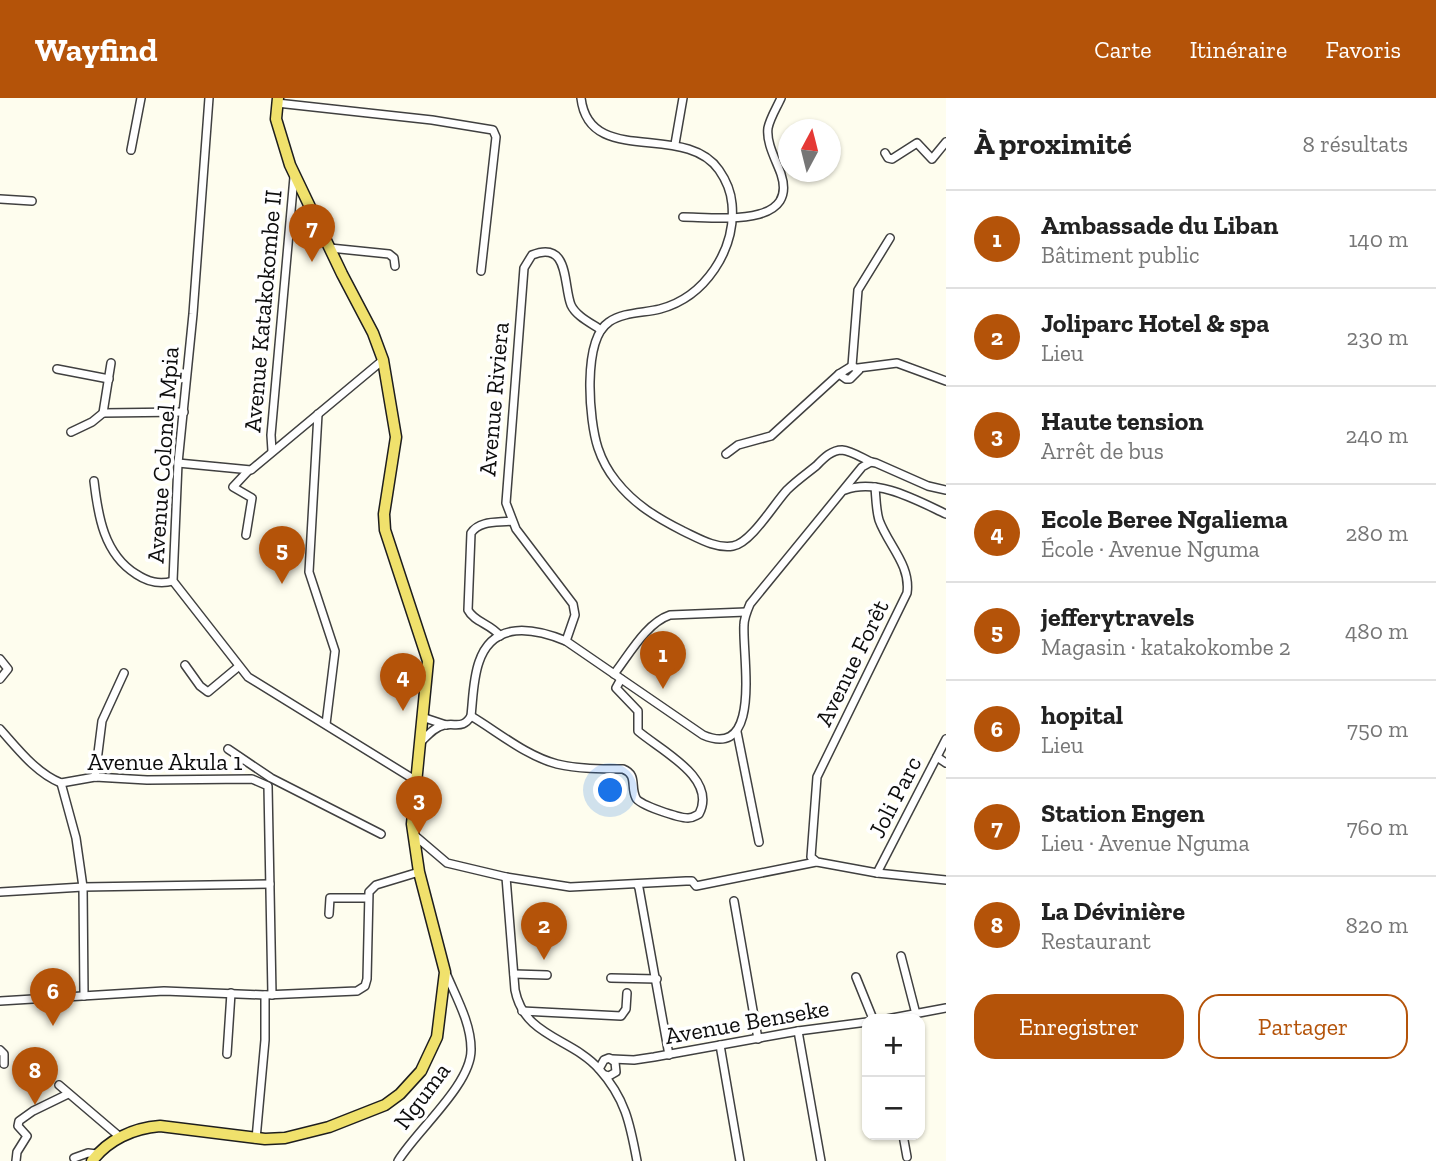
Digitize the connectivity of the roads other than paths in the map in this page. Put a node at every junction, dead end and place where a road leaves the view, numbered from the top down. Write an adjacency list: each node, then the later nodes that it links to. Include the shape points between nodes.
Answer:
1 (141, 98): 9 (street)
2 (209, 98): 27 (street, Avenue Colonel Mpia)
3 (581, 98): 8 (street, via 590,122 608,136)
4 (683, 98): 8 (street)
5 (781, 98): 15 (street, via 768,133 782,178 781,199 771,211)
6 (277, 100): 11 (main road, via 278,127); 19 (street, via 493,130 496,138)
7 (946, 142): 10 (street, via 932,159 917,144 892,159)
8 (675, 144): 15 (street, via 698,152 717,167 730,190)
9 (131, 150)
10 (885, 153)
11 (294, 174): 17 (main road); 31 (street, Avenue Katakokombe II)
12 (0, 199): 13 (street)
13 (32, 201)
14 (683, 217): 15 (street)
15 (733, 217): 20 (street, via 719,263 697,291 661,309 609,321)
16 (890, 238): 23 (street, via 859,290)
17 (330, 248): 18 (street, via 389,254); 21 (main road)
18 (395, 266)
19 (481, 271)
20 (601, 330): 34 (street, via 592,353 591,394 601,456 617,482 641,506 687,533 716,545 739,544 790,487 832,452 847,451); 43 (street, Avenue Riviera, via 572,306 559,258 549,253 532,255 524,268 506,489)
21 (383, 360): 29 (street); 56 (main road, via 396,437 385,530 428,656)
22 (111, 363): 25 (street)
23 (855, 367): 26 (street, via 897,363); 32 (street, via 859,372 848,380 839,374 771,436 738,445)
24 (57, 369): 25 (street)
25 (109, 379): 28 (street)
26 (946, 380)
27 (184, 412): 28 (street); 33 (street, Avenue Colonel Mpia)
28 (103, 413): 30 (street)
29 (318, 414): 31 (street); 57 (street, via 309,572 335,652)
30 (71, 432)
31 (272, 452): 35 (street)
32 (726, 454)
33 (178, 463): 35 (street); 45 (street, Avenue Colonel Mpia)
34 (871, 463): 37 (street); 40 (street, via 862,467)
35 (248, 471): 44 (street, via 233,487 252,498)
36 (94, 481): 45 (street, via 100,520 117,559 149,581)
37 (928, 486): 39 (street); 41 (street)
38 (875, 487): 40 (street); 41 (street); 73 (street, Avenue Forêt, via 879,519 902,564 907,593 817,776)
39 (946, 490)
40 (844, 491): 46 (street)
41 (919, 502): 42 (street)
42 (946, 514)
43 (512, 522): 47 (street, via 482,524 471,533 468,610); 48 (street, Avenue Riviera, via 573,604 575,615)
44 (246, 535)
45 (173, 581): 51 (street, Avenue Colonel Mpia)
46 (746, 612): 53 (street, via 662,618); 60 (street, via 745,708)
47 (500, 636): 48 (street, via 534,630); 55 (street, via 478,663)
48 (566, 641): 53 (street)
49 (0, 659): 54 (street, via 8,669)
50 (185, 665): 51 (street, via 208,692)
51 (238, 667): 57 (street, Avenue Colonel Mpia, via 259,685)
52 (124, 673): 66 (street, via 102,721)
53 (618, 677): 55 (street, via 616,688 638,710 638,731 698,782 703,801 699,814 673,816 639,802 629,772 552,762); 60 (street, via 703,734 720,739)
54 (0, 679)
55 (471, 716): 58 (street, via 461,726)
56 (422, 718): 58 (street); 62 (main road)
57 (326, 724): 67 (street, Avenue Colonel Mpia)
58 (446, 725): 62 (street)
59 (0, 729): 69 (street, Avenue Akula 1, via 23,755)
60 (737, 732): 72 (street)
61 (946, 739): 64 (street, Joli Parc)
62 (420, 743): 67 (main road)
63 (228, 749): 68 (street)
64 (937, 757): 65 (street); 75 (street, Joli Parc)
65 (946, 763)
66 (95, 777): 68 (street, Avenue Akula 1); 69 (street, Avenue Akula 1)
67 (415, 780): 70 (main road)
68 (270, 782): 71 (street); 78 (street, Avenue Akula 1)
69 (61, 783): 80 (street)
70 (413, 833): 74 (main road); 76 (street, via 447,863)
71 (381, 834)
72 (759, 842)
73 (815, 860): 75 (street); 79 (street, via 696,886 692,881)
74 (419, 872): 82 (street, via 371,887); 86 (main road)
75 (877, 873): 77 (street)
76 (506, 877): 79 (street, via 570,887); 87 (street)
77 (946, 880)
78 (270, 884): 80 (street); 94 (street, Avenue Akula 1)
79 (634, 884): 91 (street, via 639,888)
80 (83, 887): 81 (street); 95 (street)
81 (0, 892)
82 (368, 898): 84 (street, via 330,898); 94 (street, via 365,986 357,992)
83 (734, 901): 103 (street)
84 (329, 914)
85 (901, 956): 100 (street)
86 (445, 972): 118 (main road, via 437,1037 421,1071 400,1094 329,1127 285,1138); 124 (street, Nguma, via 462,1010 471,1059 456,1087)
87 (514, 974): 88 (street); 98 (street)
88 (547, 975)
89 (856, 977): 99 (street)
90 (611, 978): 91 (street)
91 (657, 979): 107 (street)
92 (231, 993): 94 (street); 95 (street); 106 (street)
93 (627, 993): 98 (street, via 621,1016)
94 (269, 995): 118 (street, Avenue Akula 1)
95 (84, 996): 96 (street)
96 (0, 1001)
97 (946, 1008): 100 (street)
98 (522, 1012): 108 (street)
99 (871, 1014)
100 (916, 1014)
101 (862, 1023): 102 (street, Avenue Benseke)
102 (798, 1031): 103 (street, Avenue Benseke); 127 (street)
103 (758, 1039): 104 (street, Avenue Benseke)
104 (720, 1045): 107 (street, Avenue Benseke); 126 (street)
105 (0, 1050): 111 (street)
106 (227, 1055)
107 (670, 1055): 110 (street, Avenue Benseke)
108 (582, 1056): 109 (street); 113 (street)
109 (609, 1059): 110 (street); 112 (street); 113 (street, via 600,1064)
110 (634, 1060): 112 (street)
111 (4, 1064)
112 (616, 1069): 113 (street, via 609,1076); 116 (street)
113 (602, 1072): 116 (street)
114 (59, 1085): 115 (street)
115 (68, 1094): 117 (street); 123 (street, via 19,1121 27,1136)
116 (621, 1098): 125 (street)
117 (120, 1137): 118 (main road, via 160,1126); 122 (main road)
118 (256, 1139)
119 (904, 1140): 120 (street)
120 (907, 1157)
121 (74, 1158): 122 (street, via 88,1153)
122 (95, 1158)
123 (16, 1161)
124 (398, 1161)
125 (638, 1161)
126 (740, 1161)
127 (821, 1161)

